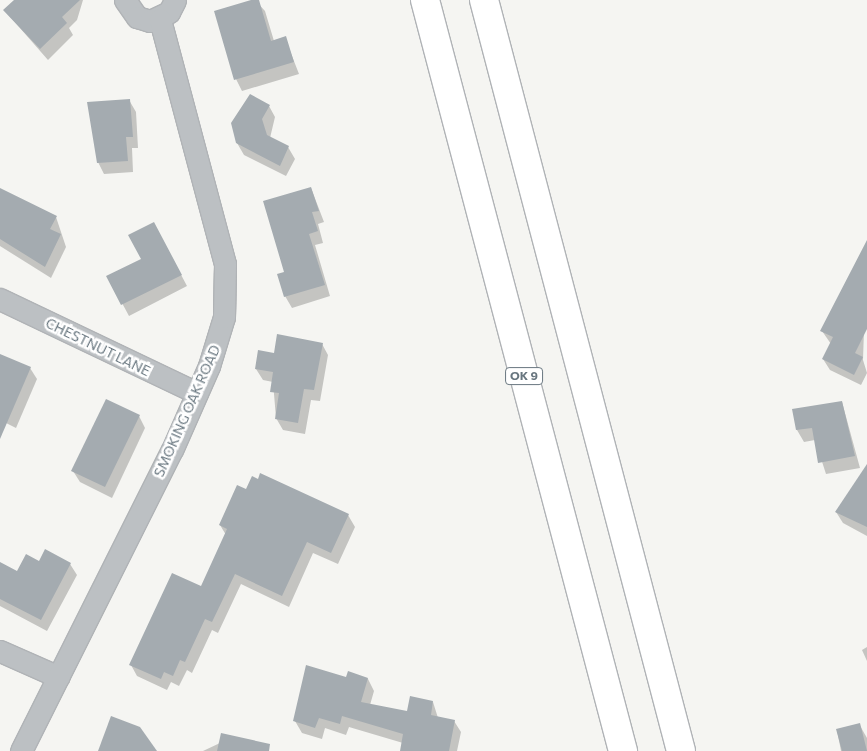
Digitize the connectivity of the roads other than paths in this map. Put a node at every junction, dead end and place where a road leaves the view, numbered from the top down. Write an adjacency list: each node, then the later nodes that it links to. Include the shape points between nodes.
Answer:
1 (125, 0): 5 (street, via 137,18)
2 (175, 0): 5 (street)
3 (425, 0): 11 (highway, OK 9)
4 (484, 0): 12 (highway)
5 (160, 19): 7 (street, SMOKING OAK ROAD, via 225,264 224,317)
6 (0, 299): 7 (street, CHESTNUT LANE)
7 (196, 393): 9 (street, SMOKING OAK ROAD)
8 (0, 651): 9 (street)
9 (59, 677): 10 (street, SMOKING OAK ROAD)
10 (21, 751)
11 (623, 751)
12 (680, 751)

